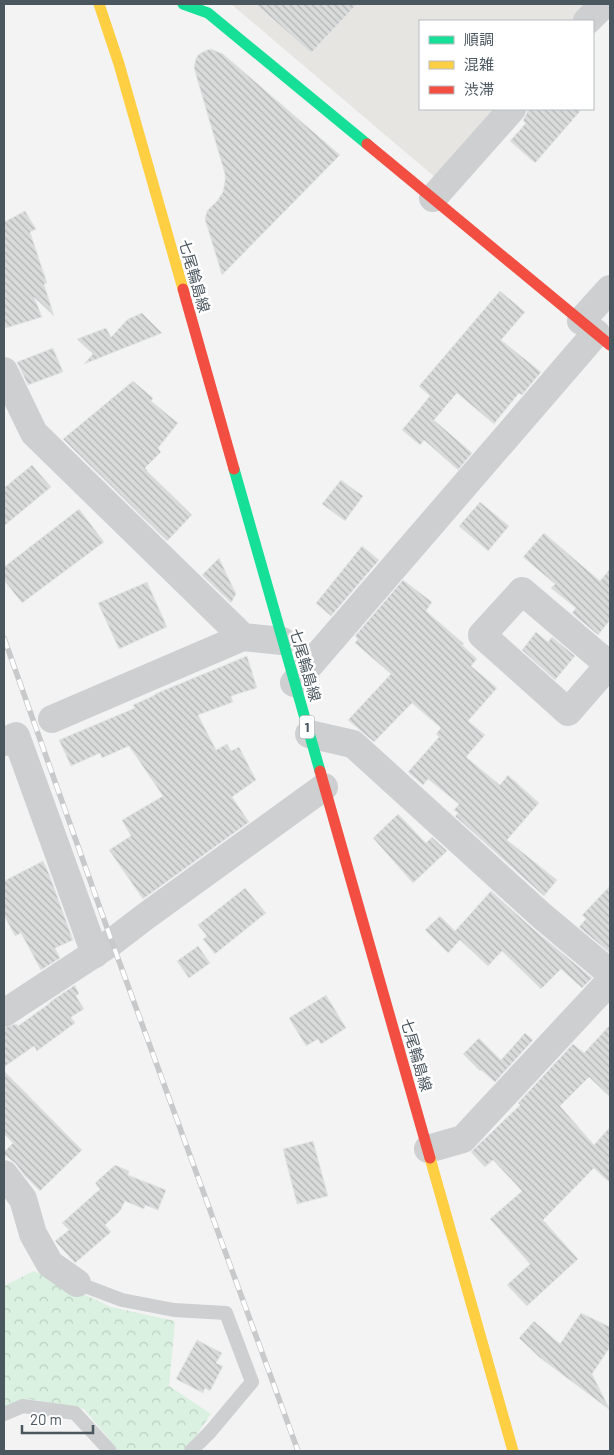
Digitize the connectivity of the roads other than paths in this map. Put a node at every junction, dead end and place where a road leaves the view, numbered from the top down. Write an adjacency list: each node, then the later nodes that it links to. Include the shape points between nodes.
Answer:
1 (99, 4): 11 (main road, 七尾輪島線 / 1, via 119,64)
2 (183, 4): 6 (main road, via 208,13)
3 (604, 4): 4 (street)
4 (588, 20)
5 (511, 110): 6 (street)
6 (433, 198): 8 (main road)
7 (610, 289): 8 (street)
8 (596, 333): 13 (street)
9 (4, 370): 10 (street, via 34,433)
10 (243, 637): 11 (street); 14 (street)
11 (282, 641): 13 (main road, 七尾輪島線 / 1)
12 (610, 664): 12 (street, via 568,712 482,635 522,592)
13 (294, 683): 15 (main road, 七尾輪島線 / 1)
14 (52, 719)
15 (309, 734): 17 (main road, 七尾輪島線 / 1); 19 (street, via 353,744 542,916)
16 (4, 742): 18 (street, via 16,736)
17 (324, 788): 18 (street); 22 (main road, 七尾輪島線 / 1)
18 (95, 954): 21 (street)
19 (610, 973)
20 (610, 981): 22 (street, via 463,1139)
21 (4, 1013)
22 (428, 1149): 28 (main road, 七尾輪島線 / 1)
23 (4, 1174): 24 (street, via 24,1200 33,1234 50,1264)
24 (77, 1283): 27 (lane, via 122,1300 174,1310 226,1313 252,1382)
25 (4, 1414): 26 (lane, via 23,1406 75,1413)
26 (110, 1451)
27 (191, 1451)
28 (513, 1451)

